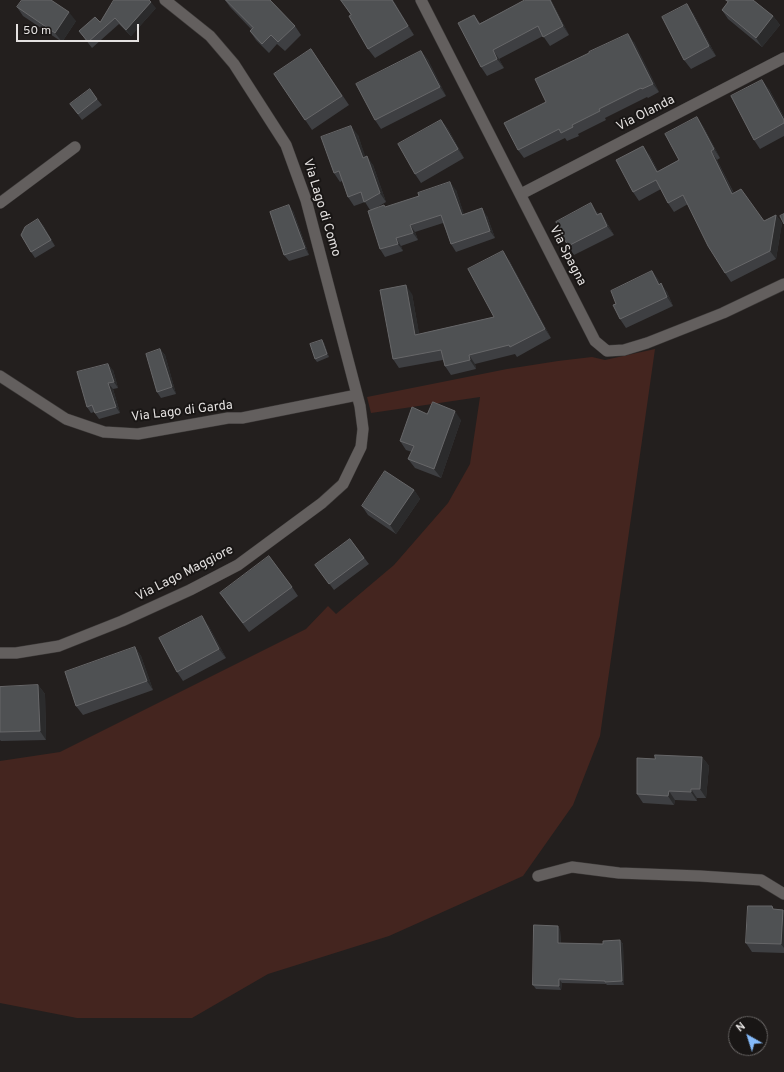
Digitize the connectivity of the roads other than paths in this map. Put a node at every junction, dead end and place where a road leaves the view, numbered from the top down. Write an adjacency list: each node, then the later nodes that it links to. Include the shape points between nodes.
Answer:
1 (165, 0): 9 (street, Via Lago di Como, via 210,36 234,64 286,145 306,200)
2 (421, 0): 5 (street, Via Spagna)
3 (784, 58): 5 (street, Via Olanda)
4 (75, 147): 6 (street)
5 (521, 194): 7 (street, Via Spagna, via 595,342 607,351 624,350 647,343 723,313)
6 (0, 203)
7 (784, 284)
8 (0, 376): 9 (street, Via Lago di Garda, via 66,419 104,432 138,434 228,418 242,418)
9 (357, 395): 10 (street, Via Lago Maggiore, via 363,428 361,447 343,484 322,503 238,564 190,590 59,646)
10 (0, 653)
11 (538, 876): 12 (street, via 572,867 619,873 761,880)
12 (784, 894)

